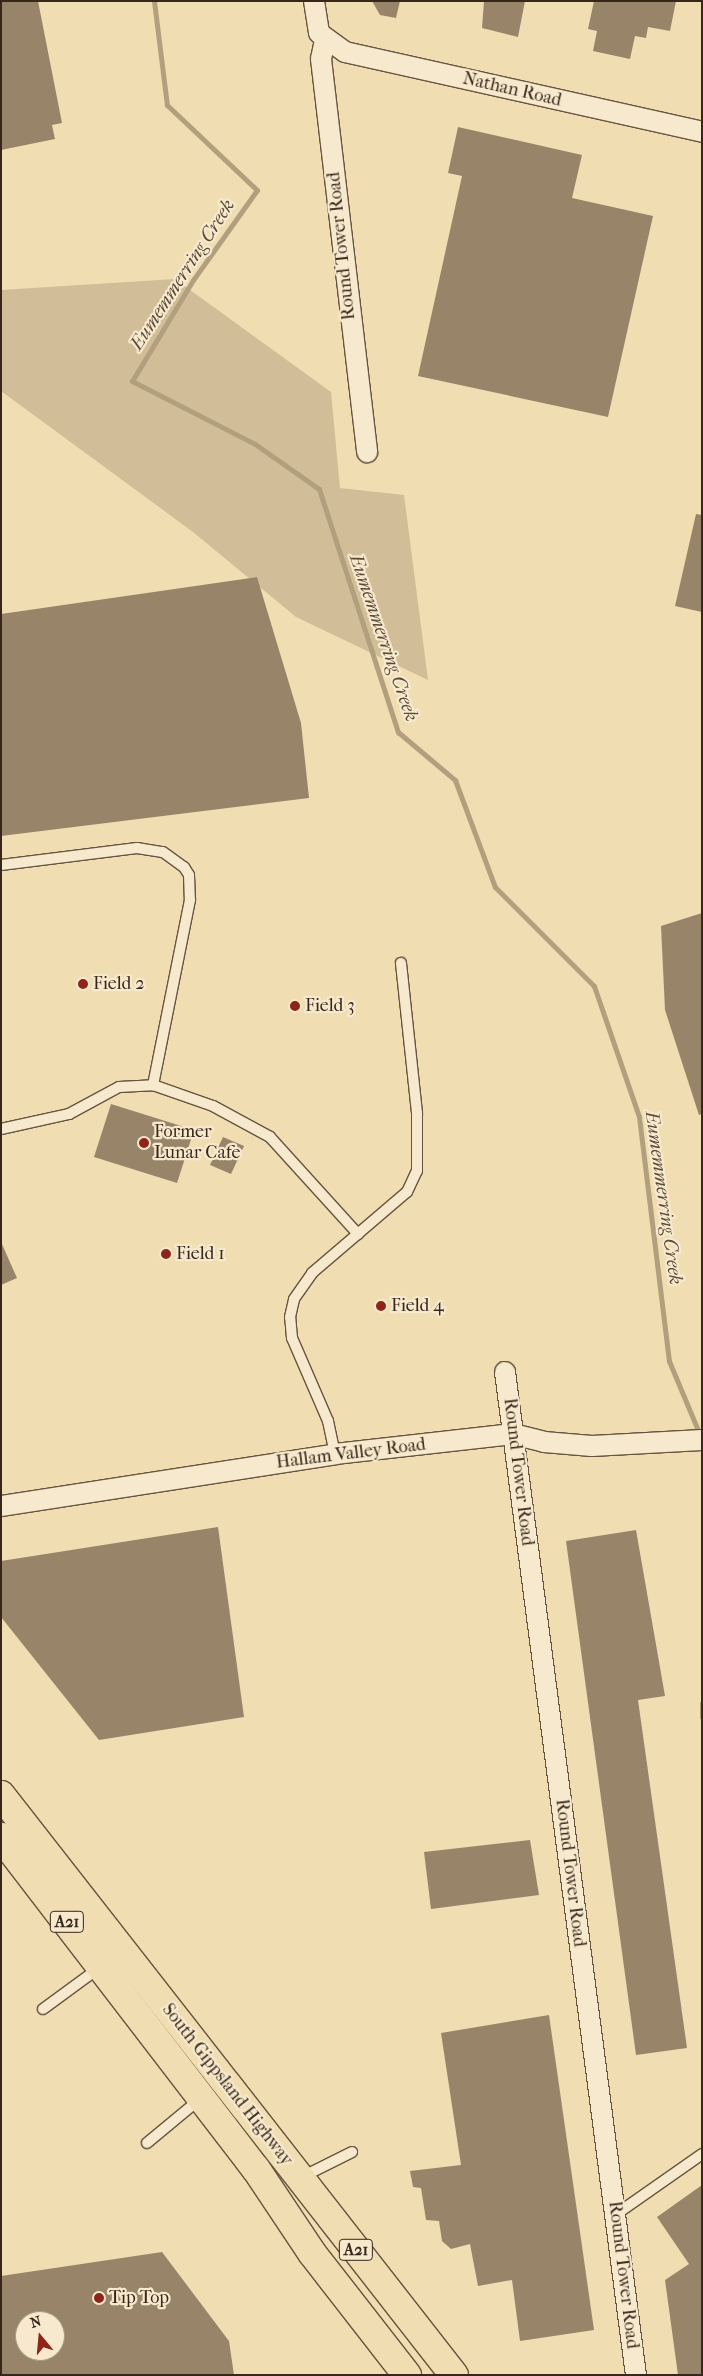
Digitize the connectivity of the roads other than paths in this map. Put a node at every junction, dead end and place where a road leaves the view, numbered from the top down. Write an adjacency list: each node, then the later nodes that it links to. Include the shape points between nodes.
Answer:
1 (314, 1): 2 (street, via 316,24)
2 (325, 40): 3 (street, Nathan Road, via 361,56); 4 (street, Round Tower Road, via 321,59)
3 (702, 132)
4 (367, 452)
5 (1, 865): 7 (lane, via 136,848 164,852 184,867 189,875 190,900)
6 (400, 963): 9 (lane, via 417,1113 417,1171 407,1192)
7 (152, 1085): 8 (lane, via 119,1087 69,1114); 9 (lane, via 221,1109 270,1137)
8 (1, 1129)
9 (358, 1234): 13 (lane, via 308,1279 294,1299 290,1317 292,1338 332,1431)
10 (505, 1372): 11 (street, Round Tower Road)
11 (513, 1434): 12 (street, Hallam Valley Road, via 554,1443 667,1444); 13 (street, Hallam Valley Road); 25 (street, Round Tower Road)
12 (702, 1440)
13 (335, 1454): 14 (street, Hallam Valley Road)
14 (1, 1506)
15 (1, 1795): 17 (highway, South Gippsland Highway / A21)
16 (1, 1837): 17 (highway, South Gippsland Highway / A21)
17 (112, 1958): 18 (lane); 19 (highway, South Gippsland Highway / A21)
18 (43, 2009)
19 (212, 2090): 20 (lane); 23 (highway, South Gippsland Highway / A21); 24 (highway, South Gippsland Highway / A21)
20 (147, 2143)
21 (352, 2152): 23 (lane)
22 (702, 2154): 25 (lane)
23 (301, 2178): 24 (highway); 27 (highway, South Gippsland Highway / A21)
24 (277, 2198): 26 (highway, South Gippsland Highway / A21, via 312,2253)
25 (615, 2215): 28 (street, Round Tower Road)
26 (407, 2375)
27 (454, 2375)
28 (636, 2375)

